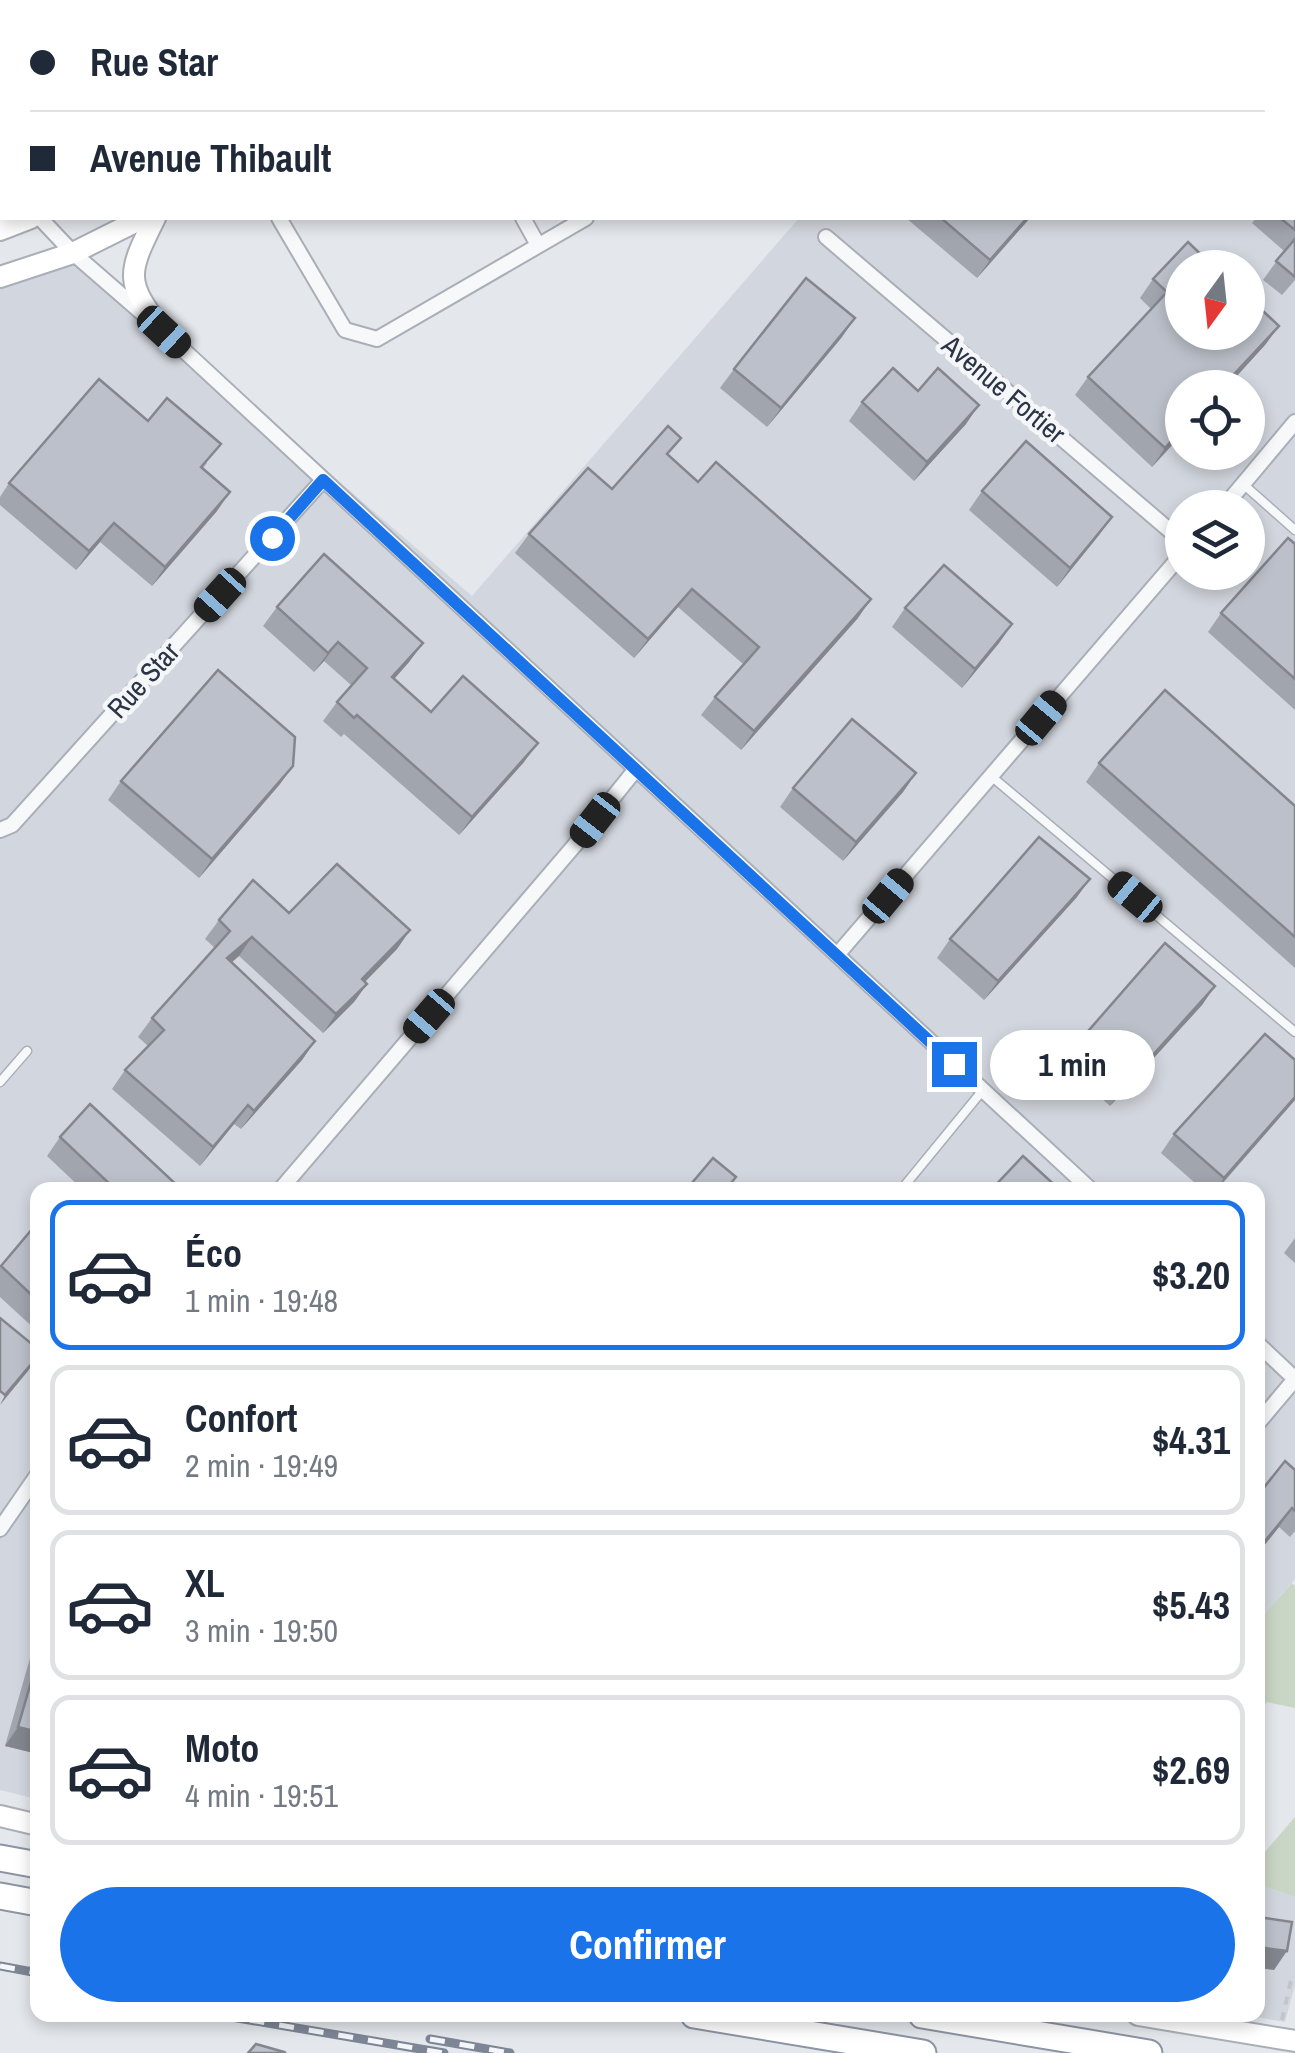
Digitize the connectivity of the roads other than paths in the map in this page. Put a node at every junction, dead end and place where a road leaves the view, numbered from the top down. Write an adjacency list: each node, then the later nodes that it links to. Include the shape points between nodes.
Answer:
1 (26, 220): 8 (street)
2 (42, 220): 11 (street)
3 (140, 220): 11 (street)
4 (154, 220): 13 (street, via 138,252 134,285)
5 (280, 220): 10 (street, via 345,330 369,339)
6 (524, 220): 10 (street)
7 (582, 220): 10 (street)
8 (0, 230)
9 (826, 236): 18 (street, Avenue Fortier)
10 (538, 245)
11 (74, 253): 12 (street); 13 (street)
12 (0, 277)
13 (164, 332): 15 (street)
14 (1295, 422): 16 (street)
15 (323, 480): 21 (street); 23 (street, Rue Star)
16 (1243, 484): 17 (street); 19 (lane)
17 (1238, 490)
18 (1165, 526)
19 (1295, 530)
20 (1165, 574): 22 (street)
21 (636, 769): 24 (street); 29 (street)
22 (991, 776): 24 (street); 25 (lane)
23 (0, 830)
24 (837, 955): 28 (street)
25 (1295, 1032)
26 (27, 1051): 27 (lane)
27 (0, 1082)
28 (983, 1090): 30 (lane); 31 (street)
29 (287, 1182)
30 (908, 1182)
31 (1081, 1182)
32 (1265, 1351): 33 (street)
33 (1295, 1379): 34 (street)
34 (1265, 1415)
35 (30, 1486): 36 (street)
36 (0, 1529)
37 (0, 1816): 38 (street)
38 (30, 1823)
39 (0, 1858): 40 (highway)
40 (30, 1864)
41 (0, 1896): 42 (highway)
42 (30, 1902)
43 (736, 2022): 47 (highway)
44 (964, 2022): 48 (highway)
45 (1196, 2022): 46 (street)
46 (1288, 2033)
47 (923, 2053)
48 (1148, 2053)

